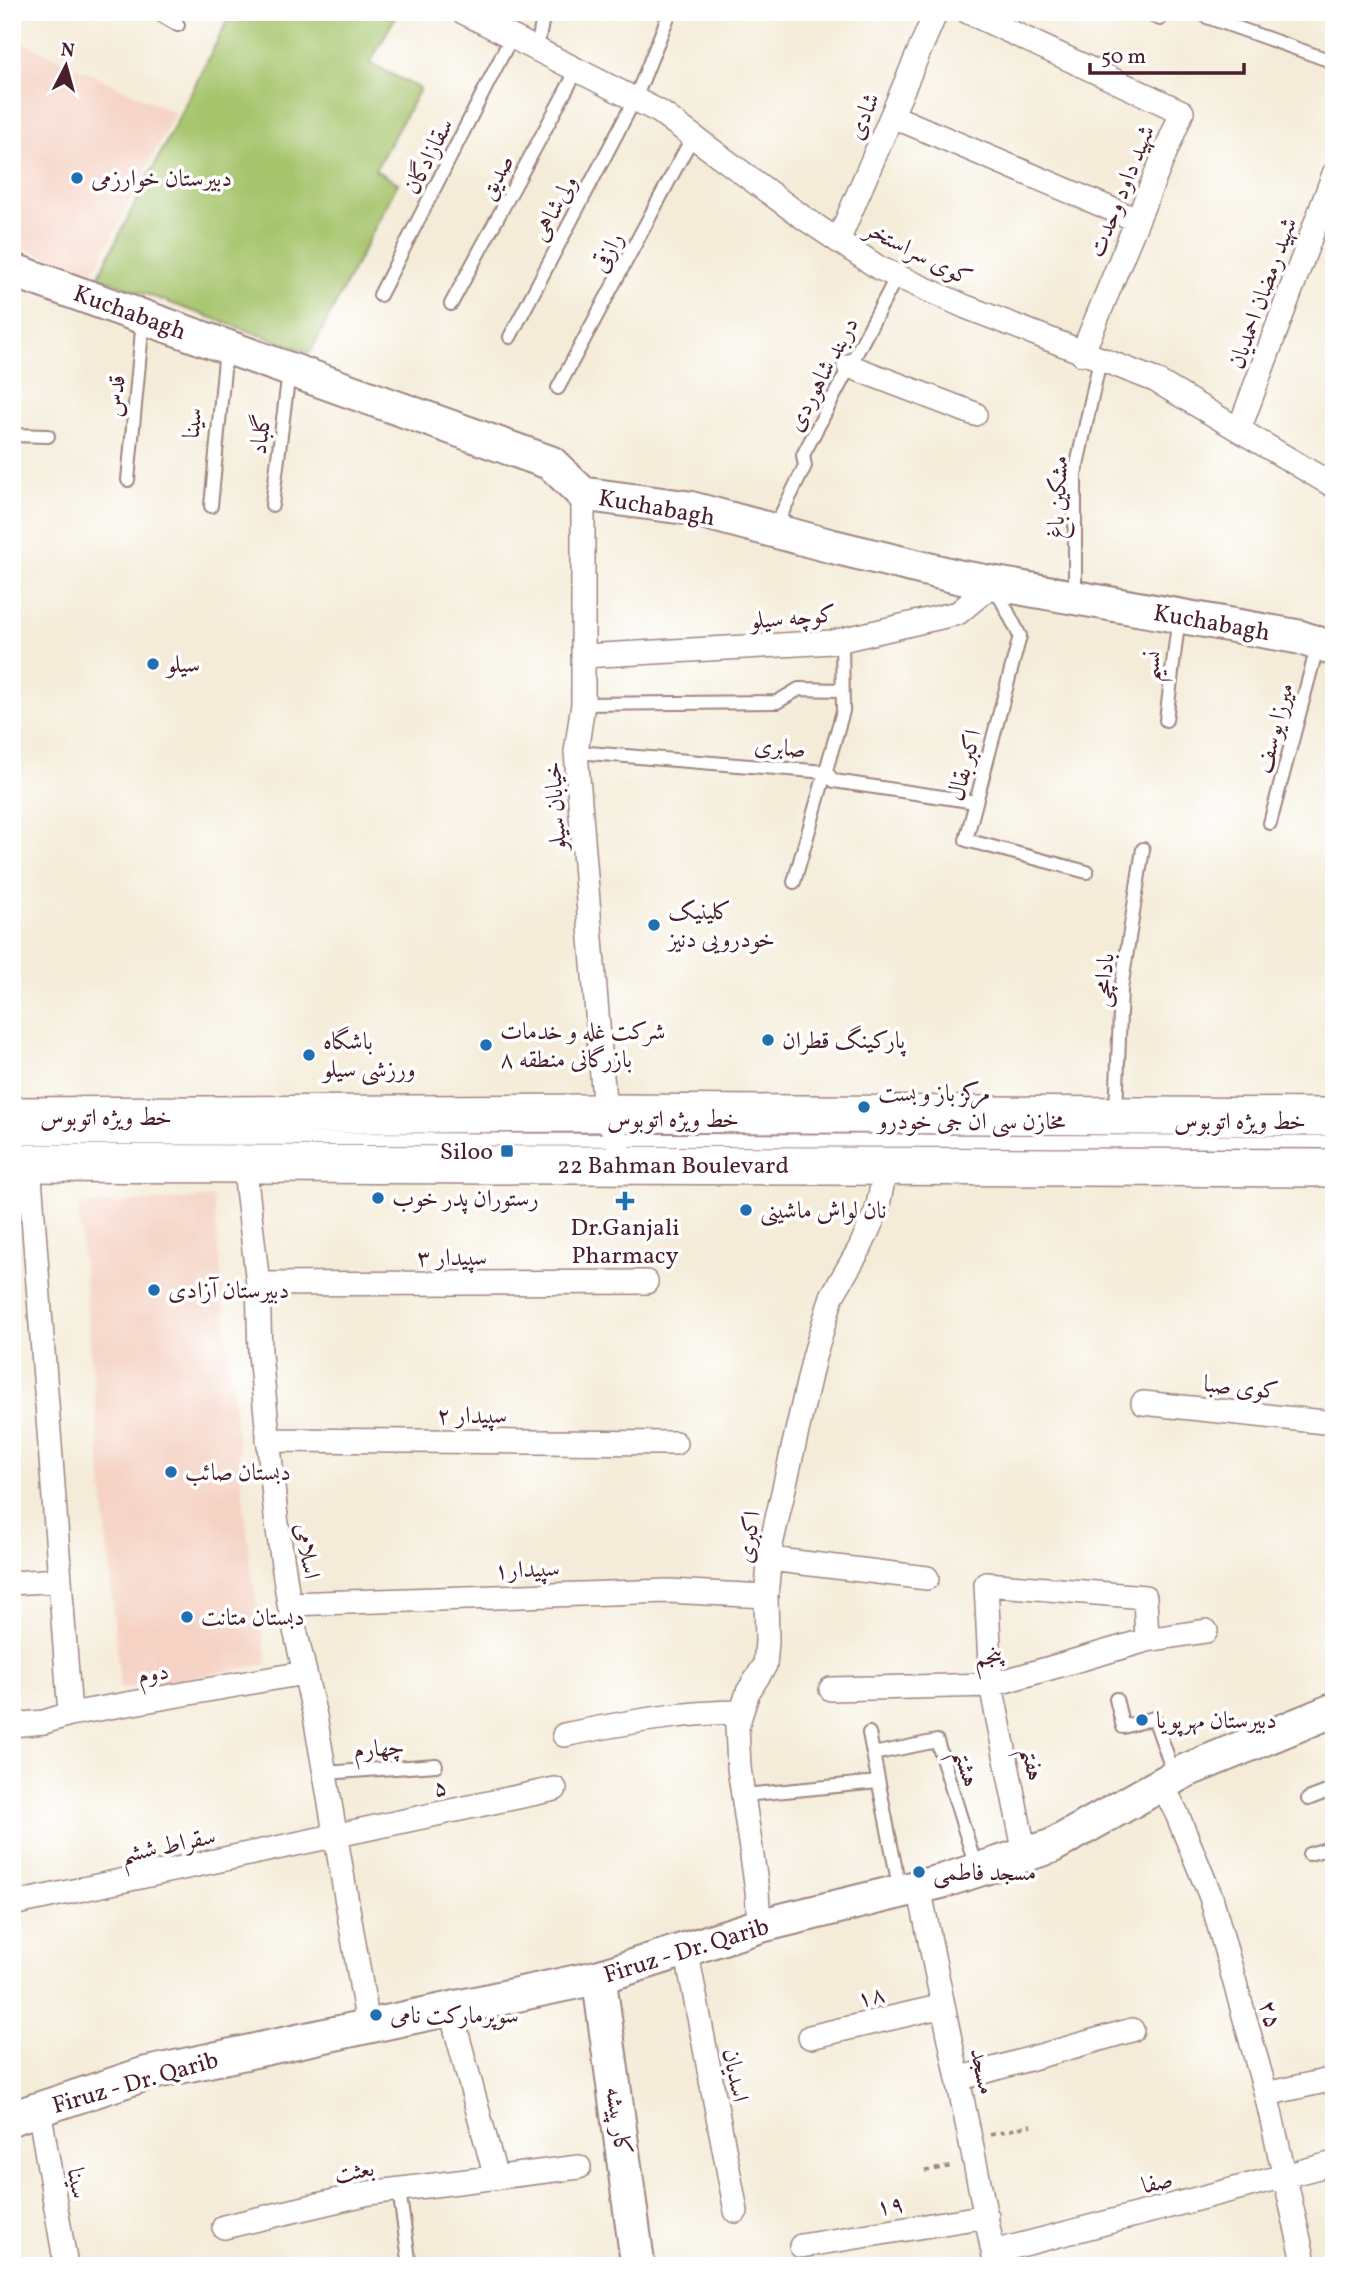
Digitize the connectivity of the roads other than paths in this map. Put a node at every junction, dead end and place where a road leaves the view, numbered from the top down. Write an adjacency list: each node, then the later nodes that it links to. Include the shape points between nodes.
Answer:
1 (156, 12): 10 (lane)
2 (544, 12): 12 (lane)
3 (670, 12): 15 (lane, ولی‌شاهی)
4 (936, 12): 16 (street, شادی)
5 (968, 12): 19 (street, شهید داود وحدت, via 1182,112)
6 (1144, 12): 7 (lane, via 1160,19)
7 (1163, 12)
8 (469, 14): 11 (street, کوی سراستخر)
9 (1207, 17): 13 (lane)
10 (178, 25)
11 (512, 36): 12 (street, کوی سراستخر); 23 (lane, سقازادگان)
12 (537, 49): 14 (street, کوی سراستخر)
13 (1334, 62)
14 (577, 70): 15 (street, کوی سراستخر); 24 (lane, صدیق)
15 (635, 99): 17 (street, کوی سراستخر); 26 (lane, ولی‌شاهی)
16 (892, 116): 19 (street); 20 (street, شادی)
17 (692, 136): 20 (street, کوی سراستخر); 31 (lane, رازقی)
18 (1334, 174): 33 (street, شهید رمضان احمدیان)
19 (1137, 220): 28 (street, شهید داود وحدت)
20 (838, 241): 22 (street, کوی سراستخر)
21 (12, 270): 25 (main road, Kuchabagh)
22 (897, 276): 28 (street, کوی سراستخر); 29 (lane, دربند شاهوردی)
23 (380, 295)
24 (451, 304)
25 (143, 316): 27 (main road, Kuchabagh); 36 (lane, قدس)
26 (510, 337)
27 (226, 345): 30 (main road, Kuchabagh); 40 (lane, سینا)
28 (1091, 357): 33 (street, کوی سراستخر, via 1155,380); 43 (lane, مشکین باغ, via 1074,474)
29 (849, 366): 32 (street); 41 (lane, دربند شاهوردی, via 803,455 805,466)
30 (289, 368): 38 (main road, Kuchabagh, via 551,463); 39 (lane, گلباد)
31 (558, 388)
32 (975, 414)
33 (1239, 430): 37 (street, کوی سراستخر)
34 (12, 435): 35 (lane)
35 (48, 436)
36 (128, 480)
37 (1334, 486)
38 (583, 494): 41 (main road, Kuchabagh, via 689,508); 47 (street, خیابان سیلو)
39 (272, 505)
40 (211, 506)
41 (773, 531): 42 (main road, Kuchabagh)
42 (994, 583): 43 (main road, Kuchabagh); 45 (street, کوچه سیلو, via 958,613); 53 (lane, اکبر بقال, via 1020,636)
43 (1075, 597): 44 (main road, Kuchabagh)
44 (1179, 616): 46 (main road, Kuchabagh, via 1299,637); 50 (lane, نسیم)
45 (842, 640): 47 (street, کوچه سیلو); 48 (lane)
46 (1326, 647): 54 (lane, میرزا یوسف)
47 (583, 656): 49 (street, خیابان سیلو)
48 (842, 690): 49 (lane, via 799,689 778,702); 52 (lane, via 843,711)
49 (583, 704): 51 (street, خیابان سیلو)
50 (1166, 720)
51 (576, 752): 52 (lane, صابری); 61 (street, خیابان سیلو)
52 (826, 772): 53 (lane, صابری, via 834,781); 57 (lane)
53 (976, 803): 56 (lane, اکبر بقال, via 966,840)
54 (1270, 823)
55 (1143, 849): 59 (lane, بادامچی, via 1121,989)
56 (1087, 872)
57 (794, 882)
58 (12, 1116): 61 (main road, 22 Bahman Boulevard)
59 (1116, 1116): 60 (main road, 22 Bahman Boulevard); 61 (main road, 22 Bahman Boulevard)
60 (1334, 1117)
61 (614, 1139): 62 (lane, خط ویژه اتوبوس); 63 (lane, خط ویژه اتوبوس); 64 (main road, 22 Bahman Boulevard); 65 (main road, 22 Bahman Boulevard)
62 (1334, 1142)
63 (18, 1154): 64 (main road, 22 Bahman Boulevard); 75 (street)
64 (244, 1162): 68 (street, اسلامی)
65 (886, 1166): 66 (main road, 22 Bahman Boulevard); 73 (street, اکبری, via 877,1210 832,1296 814,1357)
66 (1334, 1168)
67 (646, 1282): 68 (street, سپیدار ۳)
68 (258, 1284): 71 (street, اسلامی)
69 (1143, 1403): 70 (street, کوی صبا)
70 (1334, 1423)
71 (268, 1440): 72 (street, سپیدار ۲); 78 (street, اسلامی)
72 (675, 1443)
73 (770, 1559): 74 (street); 77 (street, اکبری)
74 (927, 1578)
75 (60, 1580): 76 (street); 87 (street)
76 (12, 1583)
77 (766, 1596): 78 (street, سپیدار۱, via 668,1591); 86 (street, اکبری, via 765,1665)
78 (289, 1604): 81 (street, اسلامی)
79 (1206, 1631): 80 (street, پنجم)
80 (1147, 1640): 82 (street, پنجم); 82 (street, هفتم, via 1145,1597 986,1584)
81 (304, 1673): 87 (street, دوم); 93 (street, اسلامی)
82 (991, 1685): 83 (street, پنجم); 102 (street, هفتم)
83 (831, 1689)
84 (1116, 1699): 94 (lane, via 1124,1727 1154,1718)
85 (1334, 1710): 94 (main road, Firuz - Dr. Qarib)
86 (741, 1712): 90 (street, via 631,1721); 98 (street, اکبری, via 737,1726)
87 (70, 1714): 88 (street, دوم)
88 (12, 1725)
89 (869, 1733): 91 (lane)
90 (565, 1735)
91 (873, 1754): 95 (lane); 104 (lane, هشتم, via 937,1741)
92 (436, 1765): 93 (lane, چهارم)
93 (325, 1773): 100 (street, اسلامی)
94 (1168, 1781): 102 (main road, Firuz - Dr. Qarib, via 1052,1846); 117 (street, ۲۵, via 1211,1897)
95 (878, 1782): 98 (lane); 105 (lane)
96 (555, 1789): 100 (street, ۵)
97 (1334, 1789): 99 (lane)
98 (744, 1795): 107 (street, اکبری)
99 (1308, 1799)
100 (335, 1836): 106 (street, سقراط ششم); 112 (street, اسلامی)
101 (1334, 1847): 103 (lane)
102 (1025, 1854): 104 (main road, Firuz - Dr. Qarib)
103 (1309, 1854)
104 (977, 1870): 105 (main road, Firuz - Dr. Qarib)
105 (909, 1889): 107 (main road, Firuz - Dr. Qarib); 110 (street, مسجد)
106 (12, 1904)
107 (759, 1926): 108 (main road, Firuz - Dr. Qarib)
108 (686, 1949): 109 (main road, Firuz - Dr. Qarib); 124 (street, اسدیان)
109 (599, 1977): 111 (main road, Firuz - Dr. Qarib); 131 (main road, کار پیشه)
110 (943, 2006): 114 (street, ۱۸); 115 (street, مسجد)
111 (450, 2008): 112 (main road, Firuz - Dr. Qarib); 122 (street)
112 (368, 2025): 118 (main road, Firuz - Dr. Qarib, via 145,2074)
113 (1132, 2030): 115 (street)
114 (810, 2037)
115 (958, 2079): 125 (street, مسجد)
116 (1334, 2079): 117 (street)
117 (1266, 2094): 121 (street, ۲۵)
118 (26, 2113): 129 (street, سینا)
119 (1334, 2163): 121 (street, صفا)
120 (579, 2168): 122 (street, بعثت)
121 (1285, 2175): 128 (street, صفا); 132 (street, ۲۵)
122 (496, 2178): 123 (street, بعثت)
123 (399, 2190): 126 (street, بعثت); 130 (lane)
124 (736, 2211)
125 (987, 2217): 127 (street, ۱۹); 128 (street, مسجد)
126 (224, 2227)
127 (801, 2245)
128 (995, 2259)
129 (66, 2266)
130 (410, 2266)
131 (638, 2266)
132 (1305, 2266)

